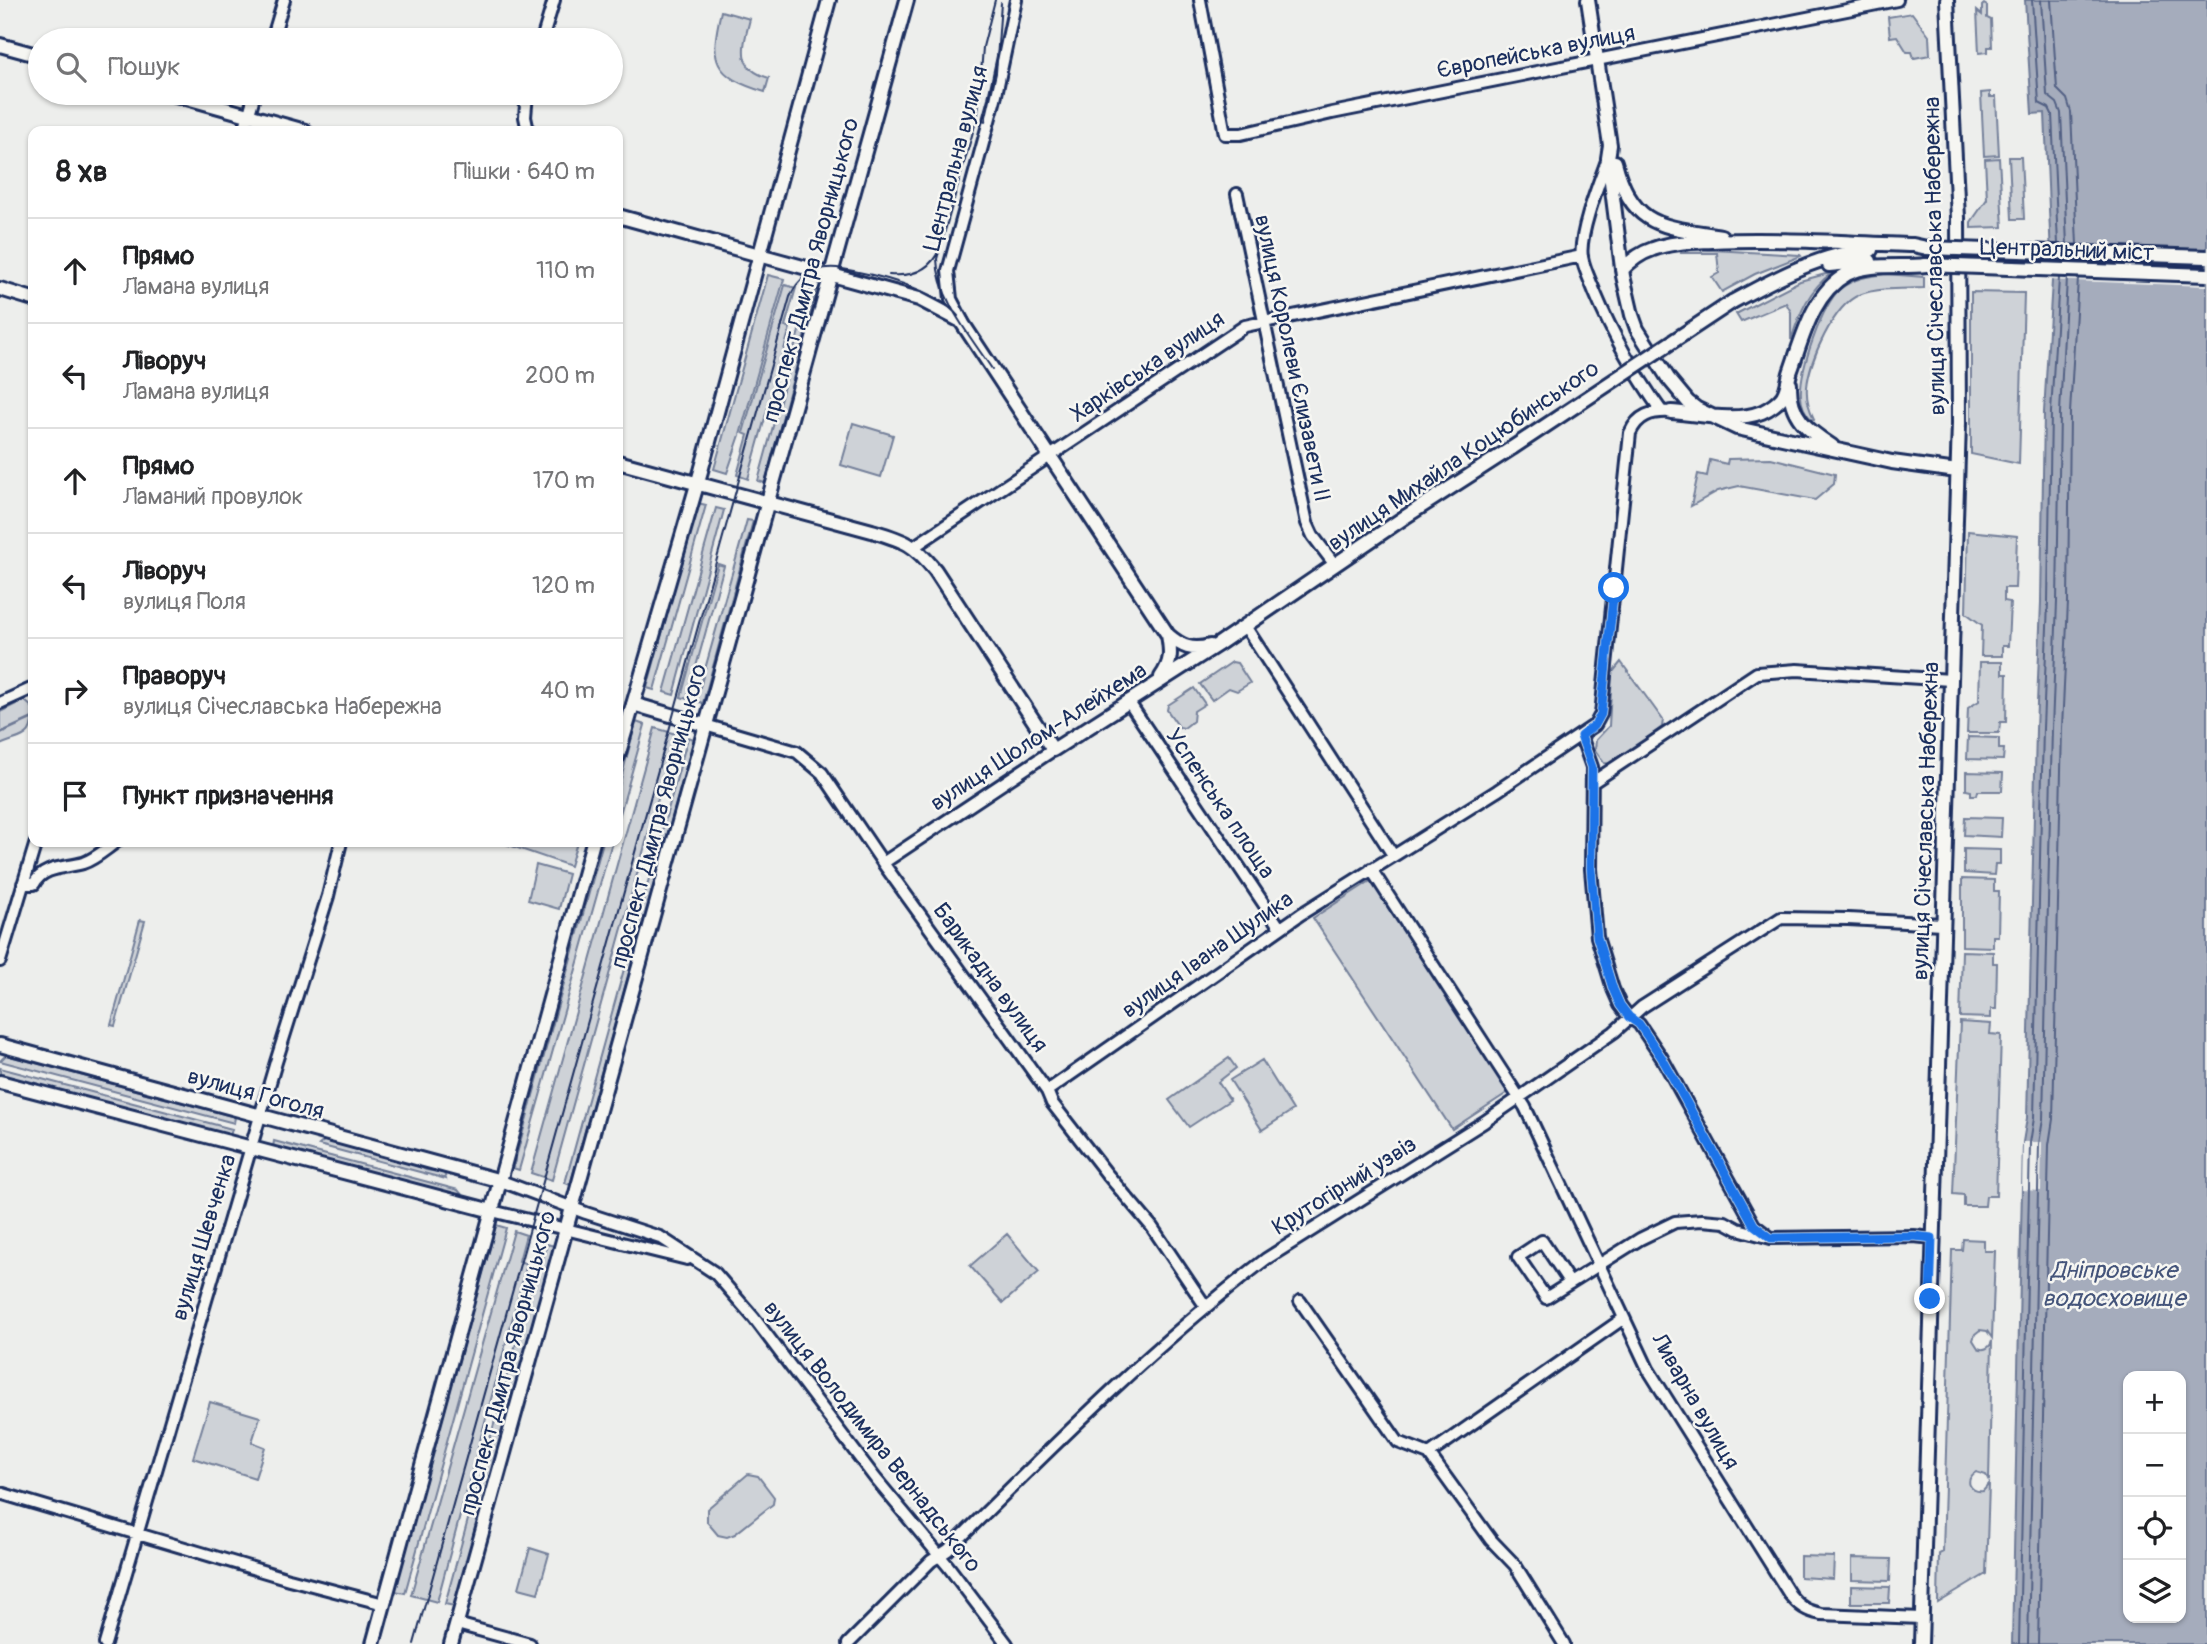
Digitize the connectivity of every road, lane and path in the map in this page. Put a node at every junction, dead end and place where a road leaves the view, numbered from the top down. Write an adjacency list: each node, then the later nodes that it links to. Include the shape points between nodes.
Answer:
1 (284, 0): 10 (street)
2 (554, 0): 11 (street)
3 (829, 0): 27 (main road)
4 (907, 0): 33 (main road, проспект Дмитра Яворницького)
5 (1016, 0): 38 (street, Центральна вулиця, via 995,99 947,271 951,299)
6 (1200, 0): 14 (street, Європейська вулиця, via 1225,134)
7 (1588, 0): 14 (main road)
8 (1897, 0): 14 (street, Європейська вулиця)
9 (1947, 0): 46 (main road, вулиця Січеславська Набережна, via 1959,233)
10 (276, 28)
11 (546, 28)
12 (0, 45): 13 (main road)
13 (28, 53)
14 (1597, 61): 22 (main road)
15 (212, 105): 18 (main road)
16 (251, 105): 18 (street)
17 (526, 105): 21 (street)
18 (248, 115): 19 (street); 20 (main road)
19 (245, 126)
20 (287, 126)
21 (527, 126)
22 (1609, 152): 25 (main road, via 1625,193 1644,216 1673,227); 28 (street, via 1593,197); 32 (main road)
23 (1237, 194): 37 (street, вулиця Королеви Єлизавети ІІ)
24 (623, 217): 27 (main road)
25 (1744, 240): 26 (main road); 32 (main road, via 1668,245 1643,253)
26 (1927, 248): 29 (main road, Центральний міст, bridge); 31 (main road, via 1864,250)
27 (760, 255): 33 (main road); 47 (main road)
28 (1582, 256): 37 (street, Харківська вулиця); 41 (street, via 1618,343)
29 (2207, 257)
30 (1926, 265): 31 (main road, via 1863,261); 34 (main road, Центральний міст, bridge); 39 (main road, via 1858,270 1835,283 1812,312)
31 (1805, 268): 50 (main road, вулиця Михайла Коцюбинського, bridge, via 1732,302)
32 (1622, 270): 40 (main road, via 1637,329)
33 (831, 274): 38 (main road, via 919,299); 48 (main road, проспект Дмитра Яворницького)
34 (2207, 275)
35 (0, 289): 36 (main road)
36 (28, 297)
37 (1264, 322): 44 (street, Харківська вулиця, via 1245,326 1208,349); 50 (street, вулиця Королеви Єлизавети ІІ, via 1307,523)
38 (965, 325): 44 (main road)
39 (1790, 372): 42 (main road, via 1784,395 1761,412); 43 (main road, via 1790,399 1802,425)
40 (1678, 393): 41 (main road, via 1678,409); 42 (main road)
41 (1666, 412): 42 (main road); 61 (street, via 1640,417 1630,433 1601,714)
42 (1709, 415): 43 (main road, via 1737,428)
43 (1841, 451): 46 (main road)
44 (1051, 456): 49 (street, Харківська вулиця); 52 (main road)
45 (623, 463): 47 (main road)
46 (1957, 471): 54 (main road, вулиця Січеславська Набережна)
47 (697, 484): 48 (main road); 59 (main road)
48 (767, 503): 49 (main road); 60 (main road, проспект Дмитра Яворницького)
49 (915, 546): 63 (main road)
50 (1335, 565): 51 (main road, вулиця Михайла Коцюбинського)
51 (1245, 626): 53 (main road, вулиця Михайла Коцюбинського); 69 (street)
52 (1168, 635): 53 (main road, via 1186,648); 55 (main road, via 1169,667)
53 (1217, 645): 55 (main road, вулиця Шолом-Алейхема)
54 (1951, 680): 64 (street, via 1797,670 1757,673); 73 (main road, вулиця Січеславська Набережна)
55 (1155, 683): 57 (main road, вулиця Шолом-Алейхема)
56 (28, 690): 58 (street)
57 (1128, 701): 63 (main road, вулиця Шолом-Алейхема); 74 (street, Успенська площа)
58 (0, 704)
59 (633, 704): 60 (main road); 62 (main road)
60 (705, 725): 70 (street, Барикадна вулиця, via 797,752 822,773); 84 (main road, проспект Дмитра Яворницького)
61 (1581, 736): 64 (street); 69 (street, вулиця Івана Шулика)
62 (623, 739)
63 (1053, 750): 70 (street, вулиця Шолом-Алейхема)
64 (1593, 782): 76 (street, via 1591,869 1597,937 1613,989)
65 (34, 847): 72 (street)
66 (108, 847): 72 (street, via 84,863 56,867 34,884)
67 (340, 847): 81 (street, вулиця Шевченка)
68 (592, 847): 83 (main road)
69 (1393, 855): 71 (street, вулиця Івана Шулика)
70 (883, 863): 79 (street, Барикадна вулиця)
71 (1371, 869): 74 (street, вулиця Івана Шулика); 80 (street)
72 (23, 884): 75 (street)
73 (1942, 924): 76 (street, Крутогірний узвіз, via 1781,918); 88 (main road, вулиця Січеславська Набережна)
74 (1280, 928): 79 (street, вулиця Івана Шулика)
75 (0, 961)
76 (1629, 1017): 80 (street, Крутогірний узвіз); 87 (street, via 1662,1058 1754,1225)
77 (0, 1045): 81 (main road, вулиця Гоголя)
78 (0, 1082): 82 (main road)
79 (1047, 1091): 93 (street, Барикадна вулиця, via 1152,1227)
80 (1519, 1097): 90 (street, Ливарна вулиця); 93 (street, Крутогірний узвіз, via 1266,1259)
81 (261, 1115): 82 (street, вулиця Шевченка); 83 (main road, вулиця Гоголя)
82 (251, 1148): 85 (main road); 97 (street, вулиця Шевченка)
83 (501, 1181): 84 (street, вулиця Володимира Вернадського); 85 (main road)
84 (572, 1208): 86 (main road, проспект Дмитра Яворницького); 89 (street, вулиця Володимира Вернадського, via 660,1237)
85 (492, 1211): 86 (street, вулиця Володимира Вернадського); 99 (main road)
86 (566, 1228): 89 (street, вулиця Володимира Вернадського); 101 (main road, проспект Дмитра Яворницького)
87 (1771, 1238): 88 (street); 90 (street, via 1725,1222 1675,1222)
88 (1932, 1238): 100 (main road, вулиця Січеславська Набережна)
89 (698, 1261): 98 (street, вулиця Володимира Вернадського, via 715,1273 754,1318)
90 (1600, 1265): 91 (street); 94 (street, Ливарна вулиця)
91 (1570, 1283): 91 (street, via 1546,1298 1518,1257 1542,1241)
92 (1300, 1301): 95 (street, via 1398,1443)
93 (1206, 1307): 98 (street, Крутогірний узвіз)
94 (1625, 1318): 95 (street); 100 (street, Ливарна вулиця, via 1648,1369 1799,1605 1821,1614)
95 (1429, 1454): 108 (street, via 1491,1540 1515,1565)
96 (0, 1493): 97 (street)
97 (137, 1532): 99 (street); 102 (street, вулиця Шевченка)
98 (939, 1556): 106 (street, Крутогірний узвіз); 107 (street, вулиця Володимира Вернадського)
99 (384, 1605): 103 (main road)
100 (1921, 1618): 109 (main road, вулиця Січеславська Набережна)
101 (457, 1624): 104 (main road, проспект Дмитра Яворницького); 105 (street)
102 (105, 1644)
103 (373, 1644)
104 (452, 1644)
105 (530, 1644)
106 (848, 1644)
107 (1007, 1644)
108 (1564, 1644)
109 (1921, 1644)

